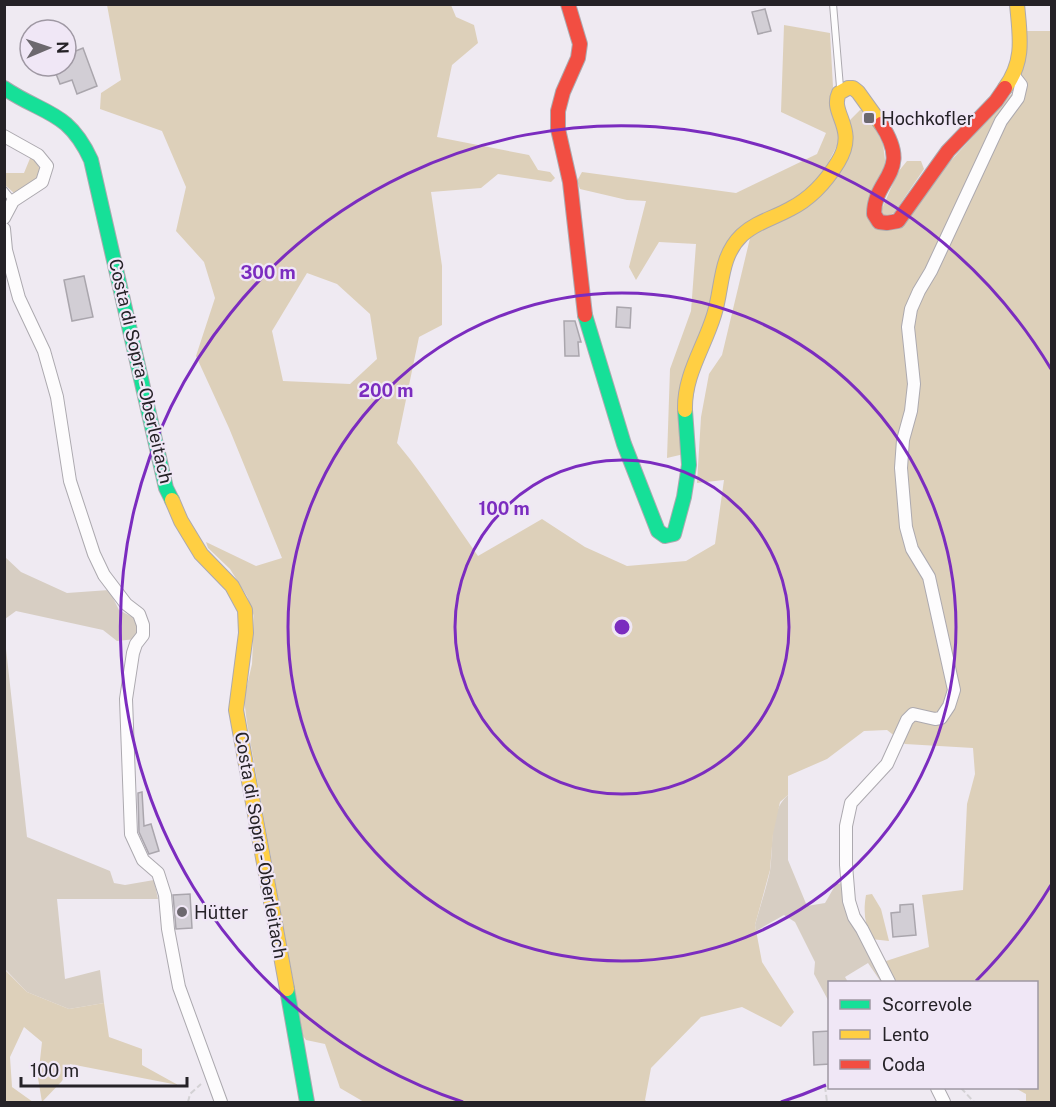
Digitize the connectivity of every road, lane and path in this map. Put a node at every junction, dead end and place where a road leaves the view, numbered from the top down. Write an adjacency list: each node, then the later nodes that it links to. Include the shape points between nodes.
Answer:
1 (568, 4): 6 (street, via 580,44 558,111 558,129 570,182 585,316 624,444 658,531 665,536 674,534 678,526 690,461 685,398 688,375 713,319 726,258 737,240 753,227 794,208 806,198 834,165 845,147 846,131 836,98)
2 (833, 4): 6 (lane)
3 (1017, 4): 4 (street, via 1021,51)
4 (1014, 76): 6 (street, via 996,101 948,151 898,220 890,223 875,218 873,210 893,166 890,138 853,88); 12 (street, via 1021,85 1018,98 1001,122 919,291 908,327 914,384 901,468 906,527 912,549 929,577 954,690 941,718 914,714 907,720 887,764 856,796 847,814 849,901)
5 (4, 87): 18 (street, Costa di Sopra - Oberleitach, via 72,128 91,160 166,488 196,546 232,586 245,610 246,633 236,710)
6 (841, 91)
7 (4, 136): 9 (street, via 38,155 47,166 42,182)
8 (4, 190): 9 (lane)
9 (13, 201): 10 (street)
10 (4, 218)
11 (4, 229): 13 (street, via 19,298 44,351 57,397 70,481 94,554 104,575 139,614 143,625 143,635 133,653 126,699 131,834 143,860 158,873 179,987)
12 (888, 981)
13 (212, 1078): 16 (path, via 198,1086); 17 (street)
14 (825, 1086): 19 (path)
15 (962, 1089): 20 (path)
16 (188, 1102)
17 (221, 1102)
18 (307, 1102)
19 (827, 1102)
20 (974, 1102)

